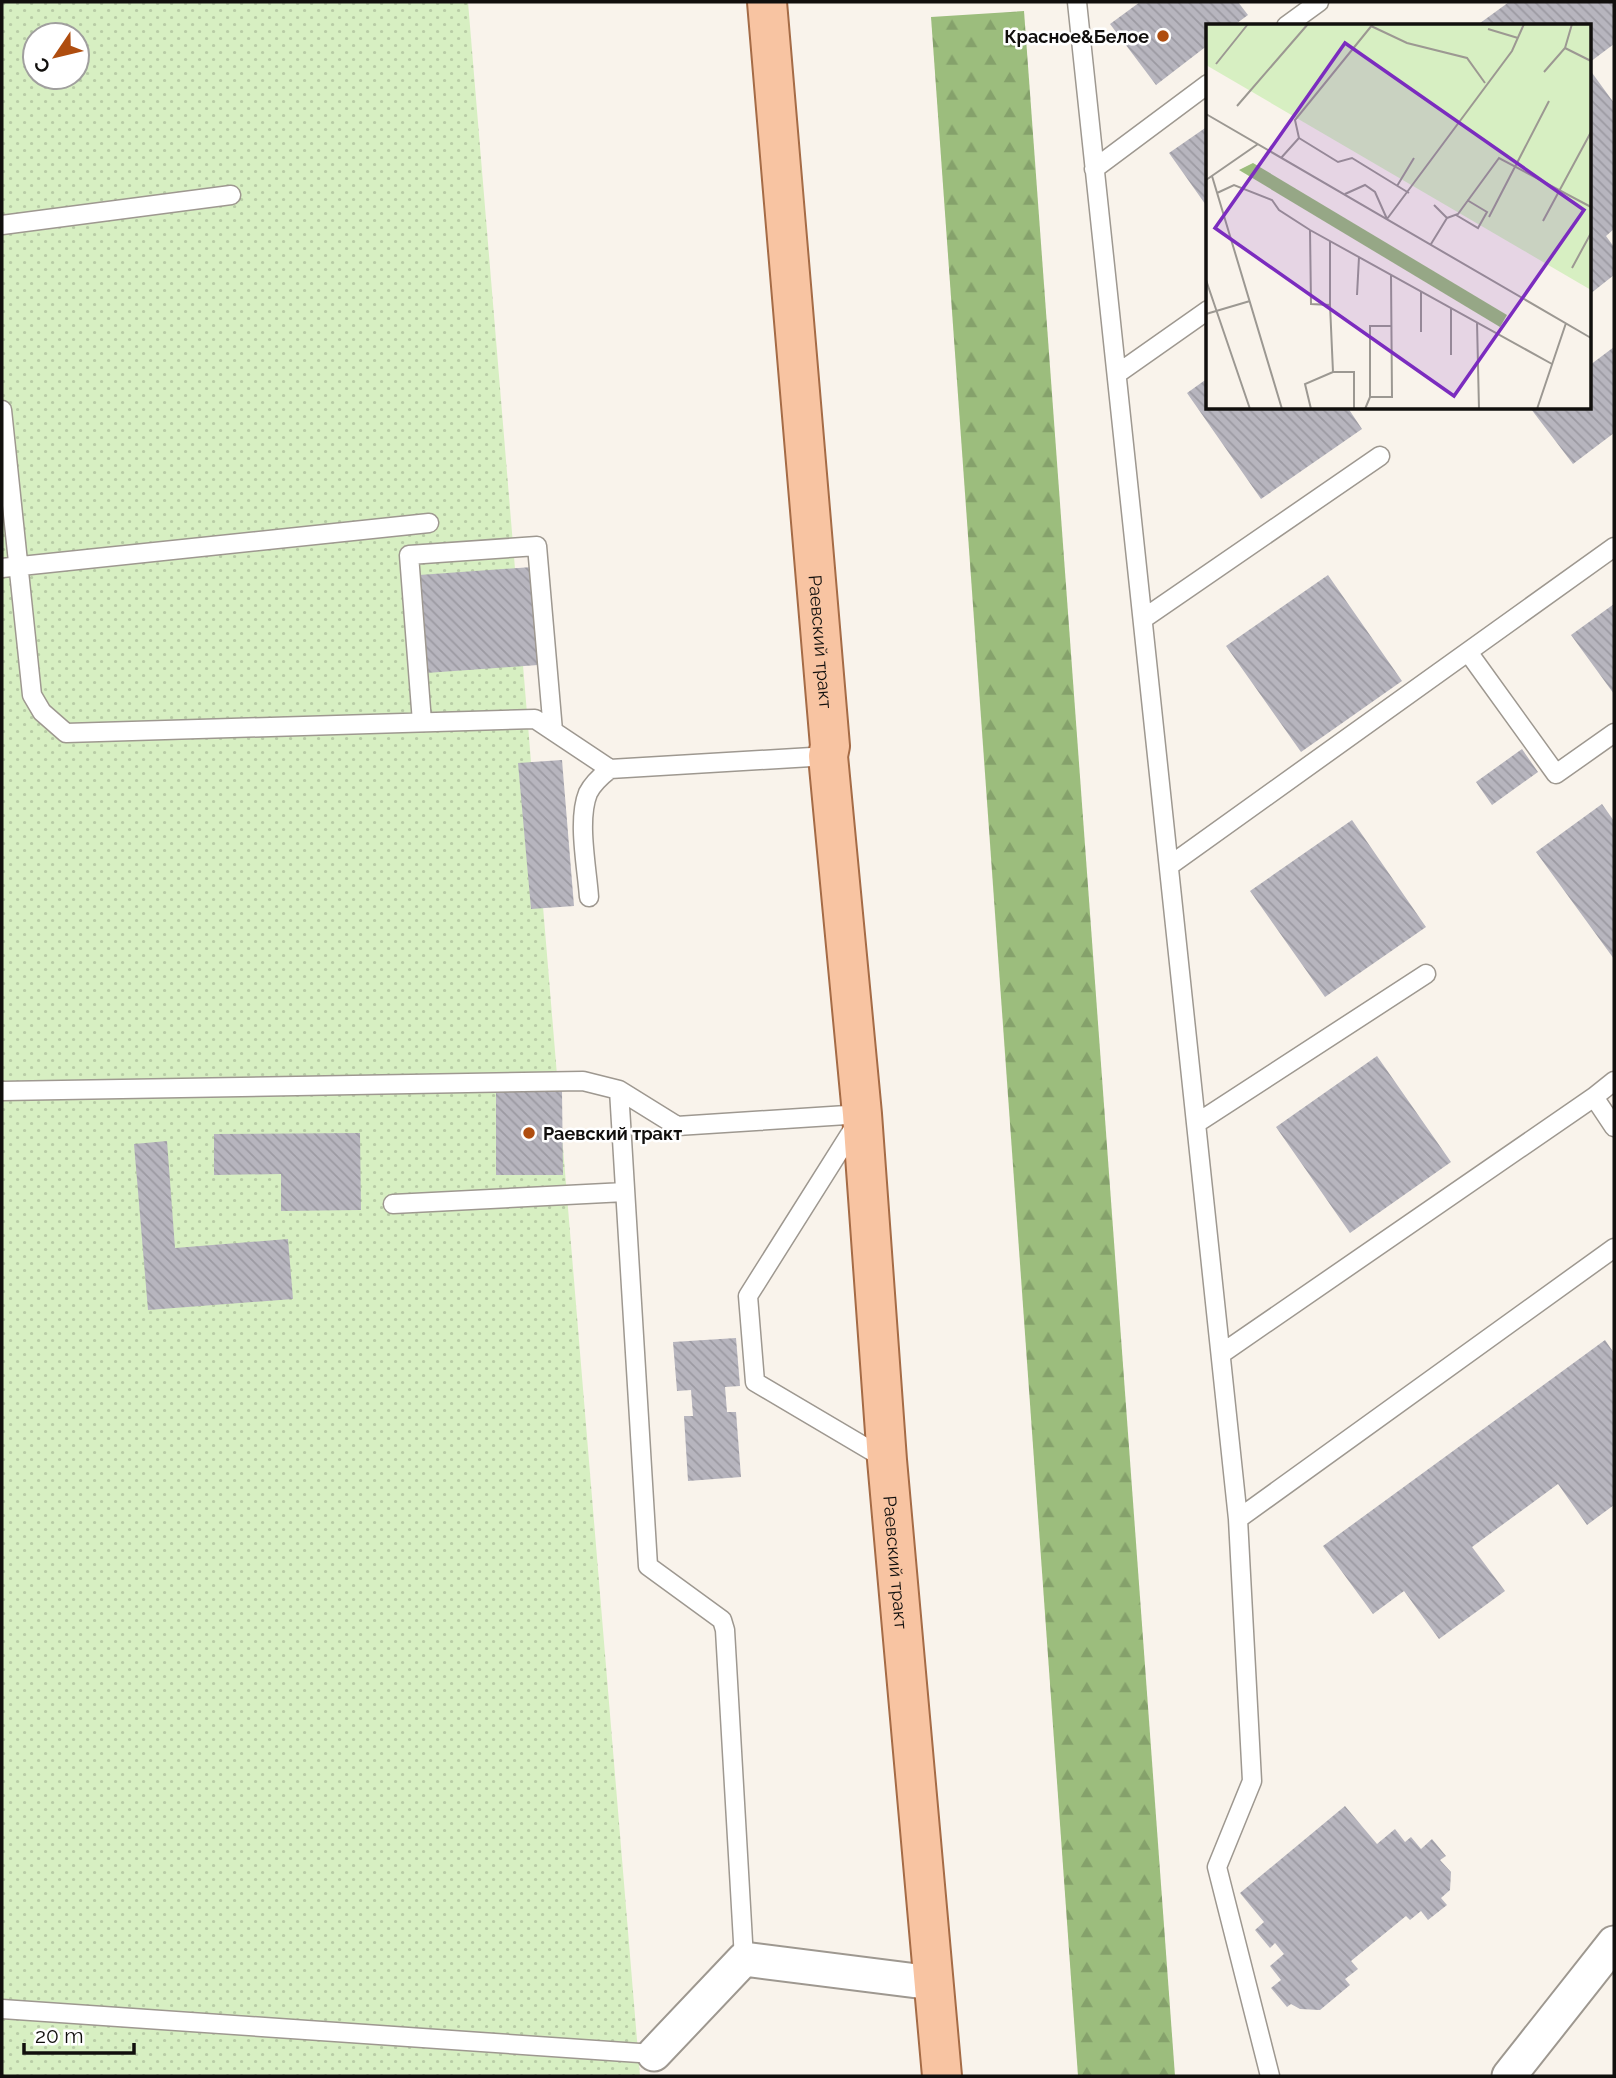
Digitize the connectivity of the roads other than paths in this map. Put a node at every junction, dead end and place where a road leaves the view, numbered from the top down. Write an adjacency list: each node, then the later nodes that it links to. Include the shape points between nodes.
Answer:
1 (767, 2): 21 (main road, Раевский тракт)
2 (1077, 2): 6 (lane)
3 (1319, 2): 4 (lane)
4 (1289, 24)
5 (1206, 85): 6 (lane)
6 (1094, 169): 10 (lane)
7 (231, 195): 8 (lane)
8 (2, 225)
9 (1206, 311): 10 (lane)
10 (1117, 374): 16 (lane)
11 (2, 410): 15 (lane)
12 (1380, 456): 16 (lane)
13 (429, 523): 15 (lane)
14 (1614, 547): 17 (lane)
15 (10, 567): 18 (lane, via 32,695 42,712 66,733)
16 (1143, 619): 23 (lane)
17 (1468, 652): 20 (lane, via 1556,774); 23 (lane)
18 (422, 722): 19 (lane, via 535,719); 19 (lane, via 409,555 537,546)
19 (553, 730): 22 (lane)
20 (1614, 733)
21 (828, 756): 22 (lane); 30 (main road, Раевский тракт)
22 (610, 769): 24 (lane, via 597,779 585,803)
23 (1169, 866): 31 (lane)
24 (589, 897)
25 (1426, 974): 31 (lane)
26 (1614, 1082): 29 (lane)
27 (619, 1090): 28 (lane, via 583,1081); 30 (lane, via 677,1126); 33 (lane)
28 (2, 1091)
29 (1594, 1097): 32 (lane); 36 (lane)
30 (862, 1114): 37 (main road, Раевский тракт); 37 (lane, via 748,1296 755,1382)
31 (1197, 1123): 36 (lane)
32 (1614, 1127)
33 (625, 1192): 34 (lane); 40 (lane, via 648,1566 715,1614 725,1630)
34 (393, 1204)
35 (1614, 1248): 38 (lane)
36 (1221, 1354): 38 (lane)
37 (887, 1461): 41 (main road, Раевский тракт)
38 (1238, 1519): 45 (lane, via 1252,1782 1217,1867)
39 (1614, 1943): 46 (street)
40 (744, 1959): 41 (street); 43 (street)
41 (933, 1983): 44 (main road, Раевский тракт)
42 (2, 2009): 43 (lane)
43 (654, 2054)
44 (942, 2076)
45 (1270, 2076)
46 (1509, 2076)

